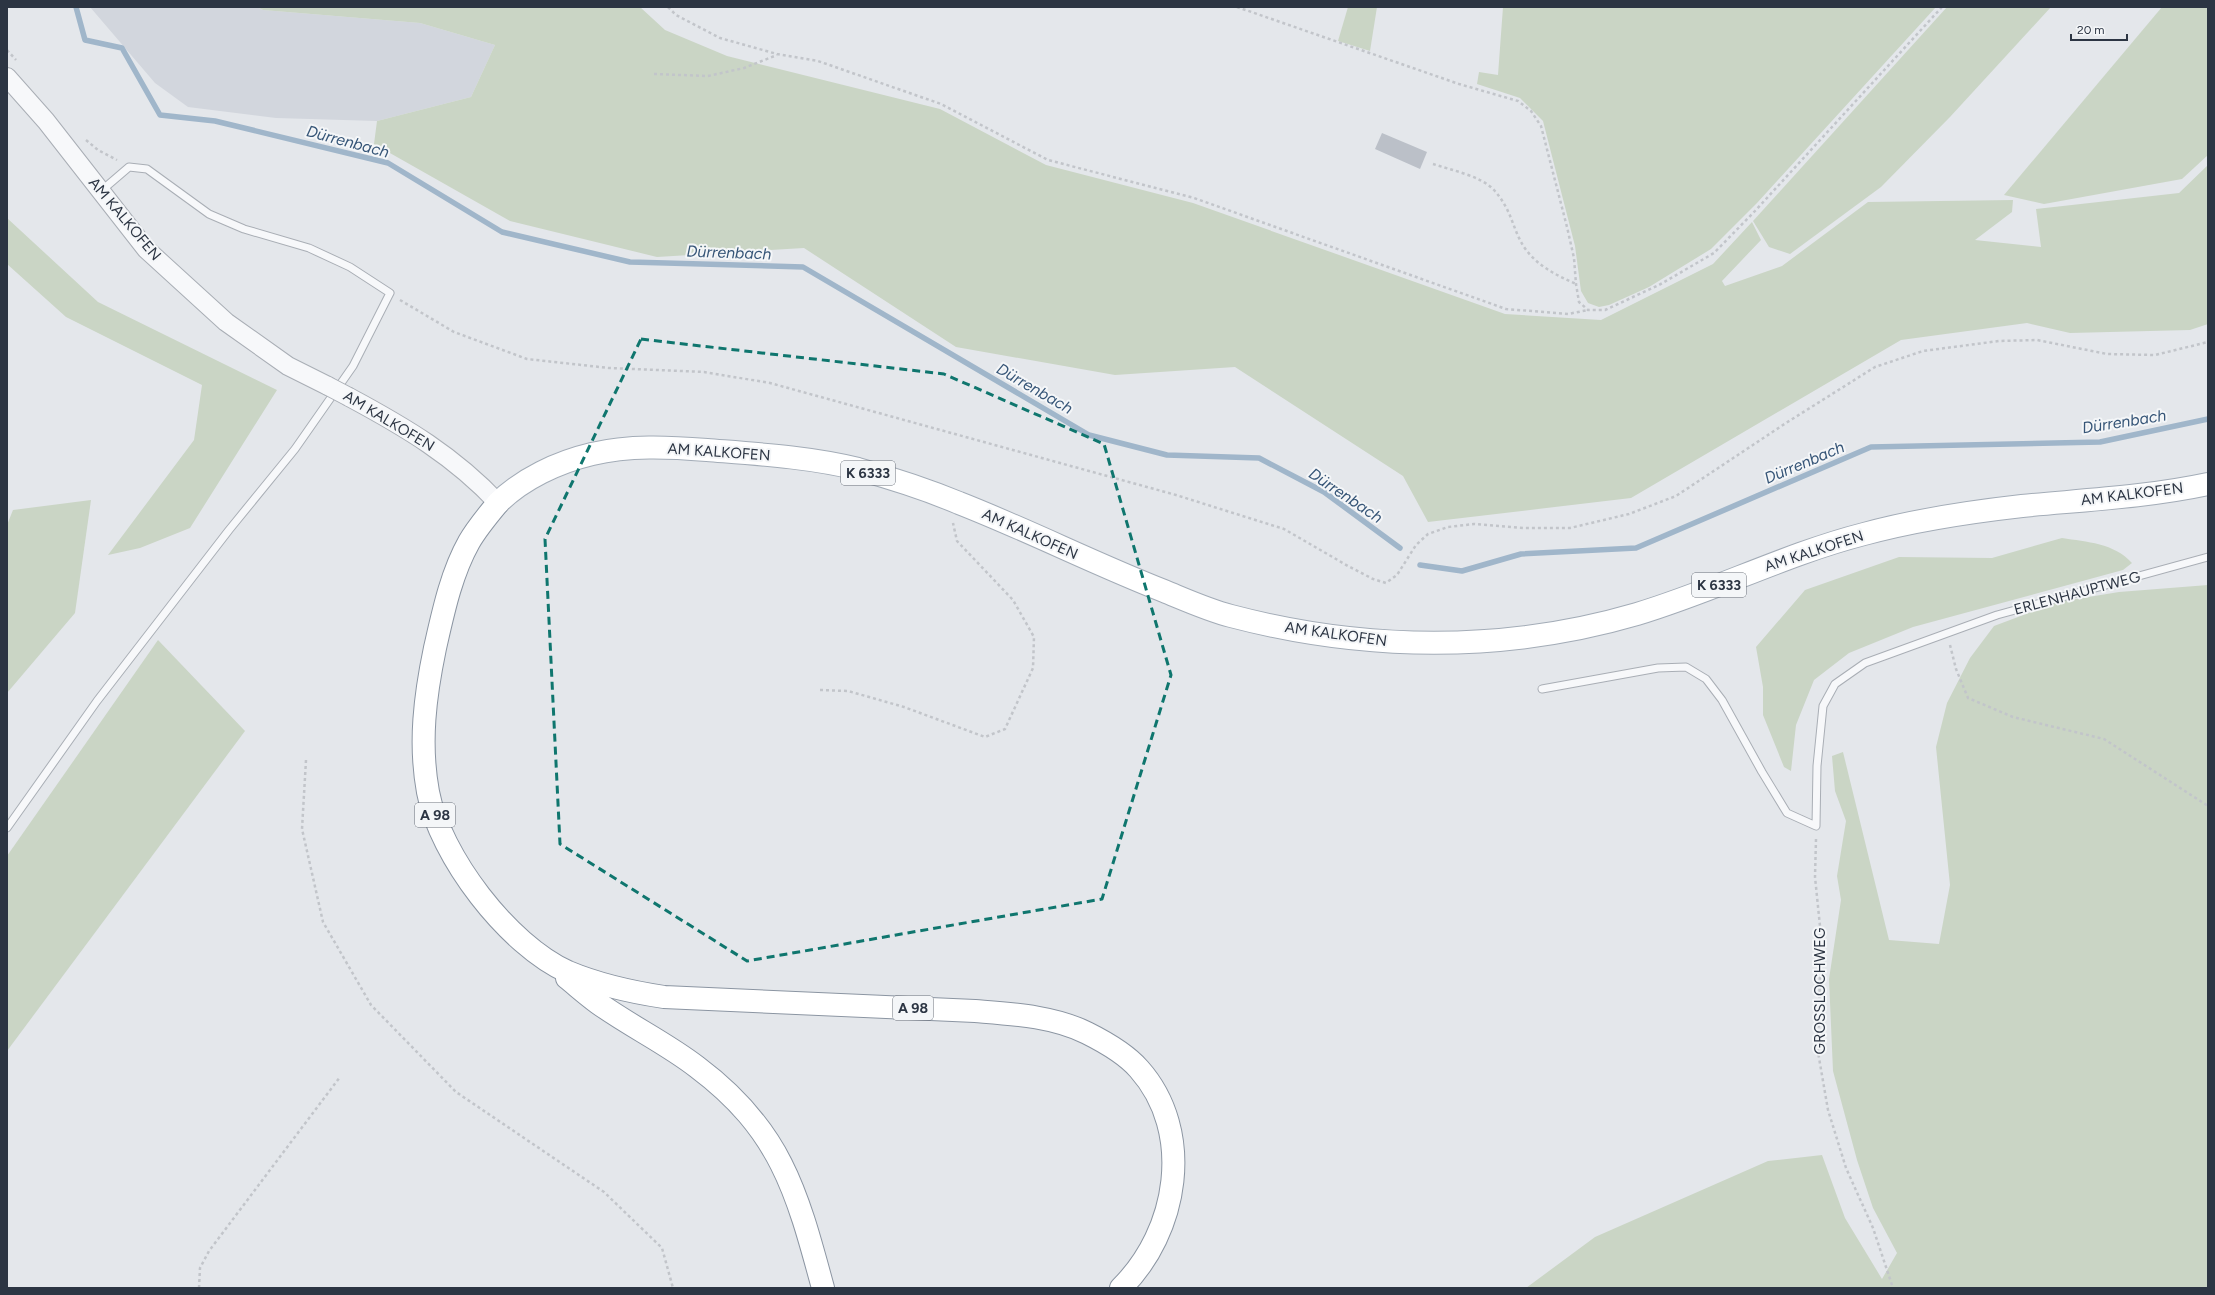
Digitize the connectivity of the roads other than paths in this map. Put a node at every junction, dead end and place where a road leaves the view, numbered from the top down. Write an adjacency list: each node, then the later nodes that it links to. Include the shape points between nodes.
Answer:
1 (7, 77): 2 (street, AM KALKOFEN, via 46,121)
2 (101, 192): 4 (street, AM KALKOFEN, bridge, via 146,249 226,322 288,366 392,420 441,452 477,480); 7 (lane, via 129,167 147,169 209,214 244,229 309,248 350,267 390,293 352,366 295,449 97,701)
3 (2208, 484): 4 (main road, AM KALKOFEN / K 6333, via 2161,493 2015,507 1914,523 1863,534 1757,570 1687,598 1591,626 1507,640 1415,643 1300,631 1227,615 1101,566 954,501 857,469 764,454 674,448 634,448 591,454 557,466 511,490)
4 (498, 503): 8 (main road, A 98, via 469,542 453,580 432,660 423,738 428,794 438,825 451,852 501,923)
5 (2208, 557): 6 (lane, ERLENHAUPTWEG, via 1997,615 1865,663 1836,684 1823,706 1817,766 1816,826 1788,812 1762,772 1722,700 1706,679 1686,667 1658,668)
6 (1542, 689)
7 (7, 828)
8 (538, 954): 9 (main road, A 98, via 597,1003 696,1066 743,1107 760,1127 790,1180); 10 (main road, A 98, via 567,971 599,984 664,997 975,1011 1020,1015 1057,1022 1086,1032 1115,1049 1139,1068 1157,1095 1170,1126 1175,1165 1171,1198 1156,1243)
9 (823, 1288)
10 (1121, 1288)

